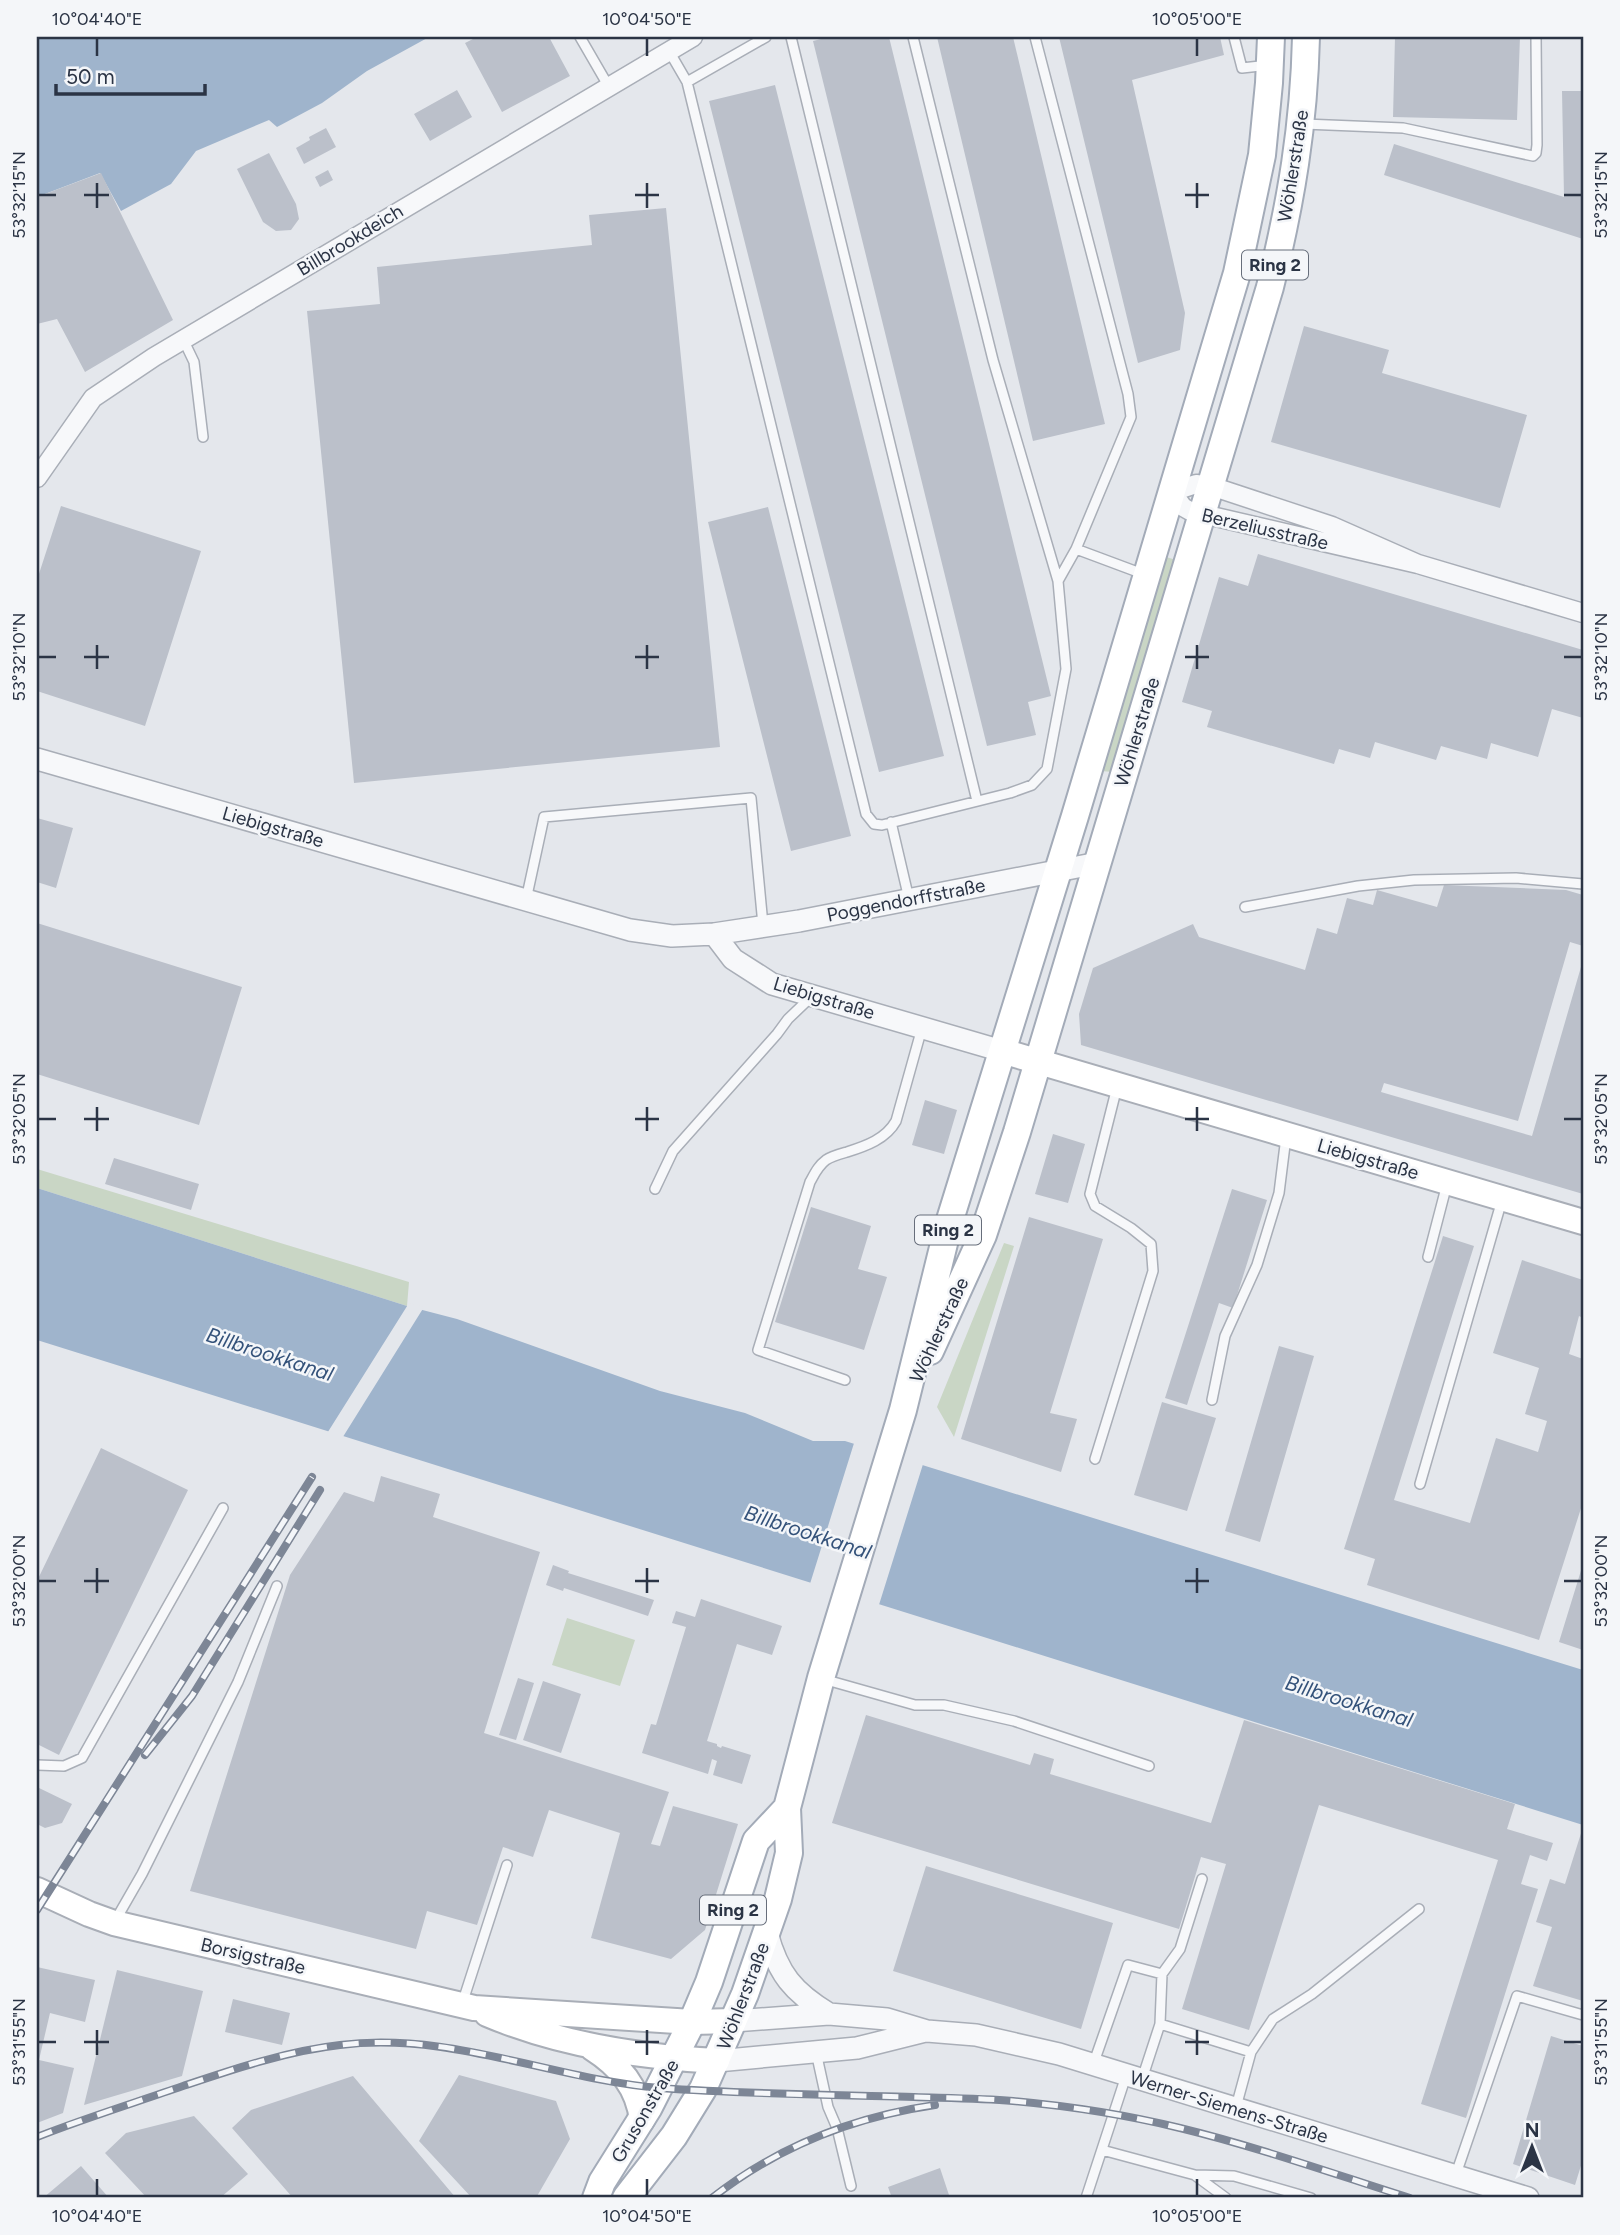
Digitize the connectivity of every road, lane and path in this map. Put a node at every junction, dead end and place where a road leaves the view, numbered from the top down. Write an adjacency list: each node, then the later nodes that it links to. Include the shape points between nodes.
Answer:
1 (580, 37): 14 (lane)
2 (693, 37): 11 (street, Billbrookdeich)
3 (766, 37): 13 (lane)
4 (791, 37): 28 (lane)
5 (913, 37): 25 (lane, via 993,360)
6 (1035, 37): 22 (lane, via 1131,408)
7 (1234, 37): 12 (lane, via 1241,68)
8 (1271, 37): 12 (main road, Wöhlerstraße / Ring 2)
9 (1306, 37): 15 (main road, Wöhlerstraße / Ring 2)
10 (1536, 37): 15 (lane, via 1537,145 1533,156 1403,128)
11 (669, 51): 13 (lane); 14 (street, Billbrookdeich)
12 (1270, 65): 20 (main road, Wöhlerstraße / Ring 2, via 1262,155 1246,234)
13 (687, 82): 29 (lane, via 866,814 874,824)
14 (609, 86): 16 (street, Billbrookdeich)
15 (1302, 124): 19 (main road, Wöhlerstraße / Ring 2, via 1278,254)
16 (183, 339): 17 (lane, via 194,362); 18 (street, Billbrookdeich, via 93,398)
17 (203, 437)
18 (37, 478)
19 (1211, 486): 20 (street, Berzeliusstraße, via 1196,484); 21 (main road, Wöhlerstraße / Ring 2); 23 (street, Berzeliusstraße, via 1332,526)
20 (1172, 492): 21 (street, Berzeliusstraße, via 1184,508); 24 (main road, Wöhlerstraße / Ring 2)
21 (1202, 514): 23 (street, Berzeliusstraße); 30 (main road, Wöhlerstraße / Ring 2)
22 (1076, 549): 24 (lane); 25 (lane)
23 (1418, 564): 26 (street, Berzeliusstraße)
24 (1146, 576): 31 (main road, Wöhlerstraße / Ring 2)
25 (1058, 581): 28 (lane, via 1066,669 1047,769 1032,785)
26 (1583, 613)
27 (37, 759): 34 (street, Liebigstraße)
28 (977, 801): 29 (lane)
29 (891, 822): 33 (lane)
30 (1098, 863): 31 (street, Poggendorffstraße); 41 (main road, Wöhlerstraße / Ring 2)
31 (1058, 870): 33 (street, Poggendorffstraße); 40 (main road, Wöhlerstraße / Ring 2)
32 (1583, 884): 35 (lane, via 1516,878 1414,880)
33 (909, 899): 36 (street, Poggendorffstraße)
34 (526, 900): 36 (lane, via 544,817 751,798); 37 (street, Liebigstraße, via 630,930 672,936)
35 (1245, 907)
36 (763, 927): 37 (street, Poggendorffstraße)
37 (714, 934): 38 (street, Liebigstraße, via 733,959 749,970 772,984)
38 (812, 996): 39 (street, Liebigstraße); 45 (lane, via 673,1150)
39 (922, 1028): 40 (street, Liebigstraße); 49 (lane, via 891,1130 828,1158 814,1175 758,1350)
40 (1002, 1051): 41 (main road, Liebigstraße); 51 (main road, Wöhlerstraße / Ring 2, via 949,1223)
41 (1038, 1062): 42 (main road, Liebigstraße); 51 (main road, Wöhlerstraße / Ring 2, via 983,1235)
42 (1118, 1085): 43 (main road, Liebigstraße); 52 (lane, via 1090,1194 1095,1206 1151,1244 1153,1270)
43 (1286, 1136): 44 (main road, Liebigstraße); 50 (lane, via 1279,1194 1226,1336)
44 (1448, 1183): 46 (main road, Liebigstraße); 48 (lane)
45 (655, 1189)
46 (1502, 1198): 47 (main road, Liebigstraße); 53 (lane)
47 (1583, 1222)
48 (1427, 1257)
49 (845, 1380)
50 (1212, 1400)
51 (903, 1410): 56 (main road, Wöhlerstraße / Ring 2)
52 (1095, 1460)
53 (1420, 1484)
54 (223, 1508): 57 (lane, via 82,1758 64,1766)
55 (277, 1586): 64 (lane, via 238,1682)
56 (821, 1678): 58 (lane, via 915,1705 944,1706 1014,1721); 59 (main road, Wöhlerstraße / Ring 2)
57 (37, 1765)
58 (1149, 1766)
59 (787, 1808): 65 (main road, Wöhlerstraße / Ring 2, via 789,1853); 71 (main road, Wöhlerstraße / Ring 2, via 756,1841)
60 (507, 1865): 67 (lane)
61 (1202, 1879): 66 (lane, via 1180,1948)
62 (37, 1890): 64 (main road, Borsigstraße)
63 (1419, 1909): 76 (lane, via 1312,1994 1273,2019)
64 (114, 1923): 67 (main road, Borsigstraße)
65 (767, 1933): 68 (street, via 776,1962 790,1984); 70 (main road, Wöhlerstraße / Ring 2)
66 (1162, 1975): 72 (lane); 79 (lane, via 1128,1965)
67 (468, 2007): 71 (main road, Borsigstraße); 74 (main road, Borsigstraße, via 519,2028)
68 (828, 2014): 70 (street, Werner-Siemens-Straße); 73 (street, Werner-Siemens-Straße, via 887,2019)
69 (1583, 2015): 85 (lane, via 1517,1996)
70 (734, 2021): 71 (main road, Borsigstraße); 78 (main road, Wöhlerstraße / Ring 2)
71 (692, 2022): 77 (main road, Grusonstraße / Ring 2)
72 (1160, 2024): 76 (lane); 80 (lane)
73 (927, 2031): 75 (street, Werner-Siemens-Straße, via 872,2045); 79 (street, Werner-Siemens-Straße, via 976,2035)
74 (586, 2044): 77 (main road, Borsigstraße); 82 (main road, via 625,2076)
75 (816, 2052): 78 (street, Werner-Siemens-Straße); 86 (lane)
76 (1251, 2052): 81 (lane)
77 (675, 2059): 78 (main road, Borsigstraße); 82 (main road, Grusonstraße / Ring 2)
78 (717, 2061): 88 (main road, Grusonstraße / Ring 2, via 674,2136)
79 (1093, 2065): 80 (street, Werner-Siemens-Straße)
80 (1134, 2078): 81 (street, Werner-Siemens-Straße); 83 (lane)
81 (1235, 2108): 85 (street, Werner-Siemens-Straße)
82 (642, 2120): 87 (main road, Grusonstraße / Ring 2)
83 (1102, 2150): 84 (lane); 89 (lane)
84 (1195, 2175): 90 (lane); 91 (lane, via 1234,2176)
85 (1456, 2176): 92 (street, Werner-Siemens-Straße)
86 (851, 2186)
87 (596, 2198)
88 (626, 2198)
89 (1086, 2198)
90 (1226, 2198)
91 (1311, 2198)
92 (1528, 2198)

